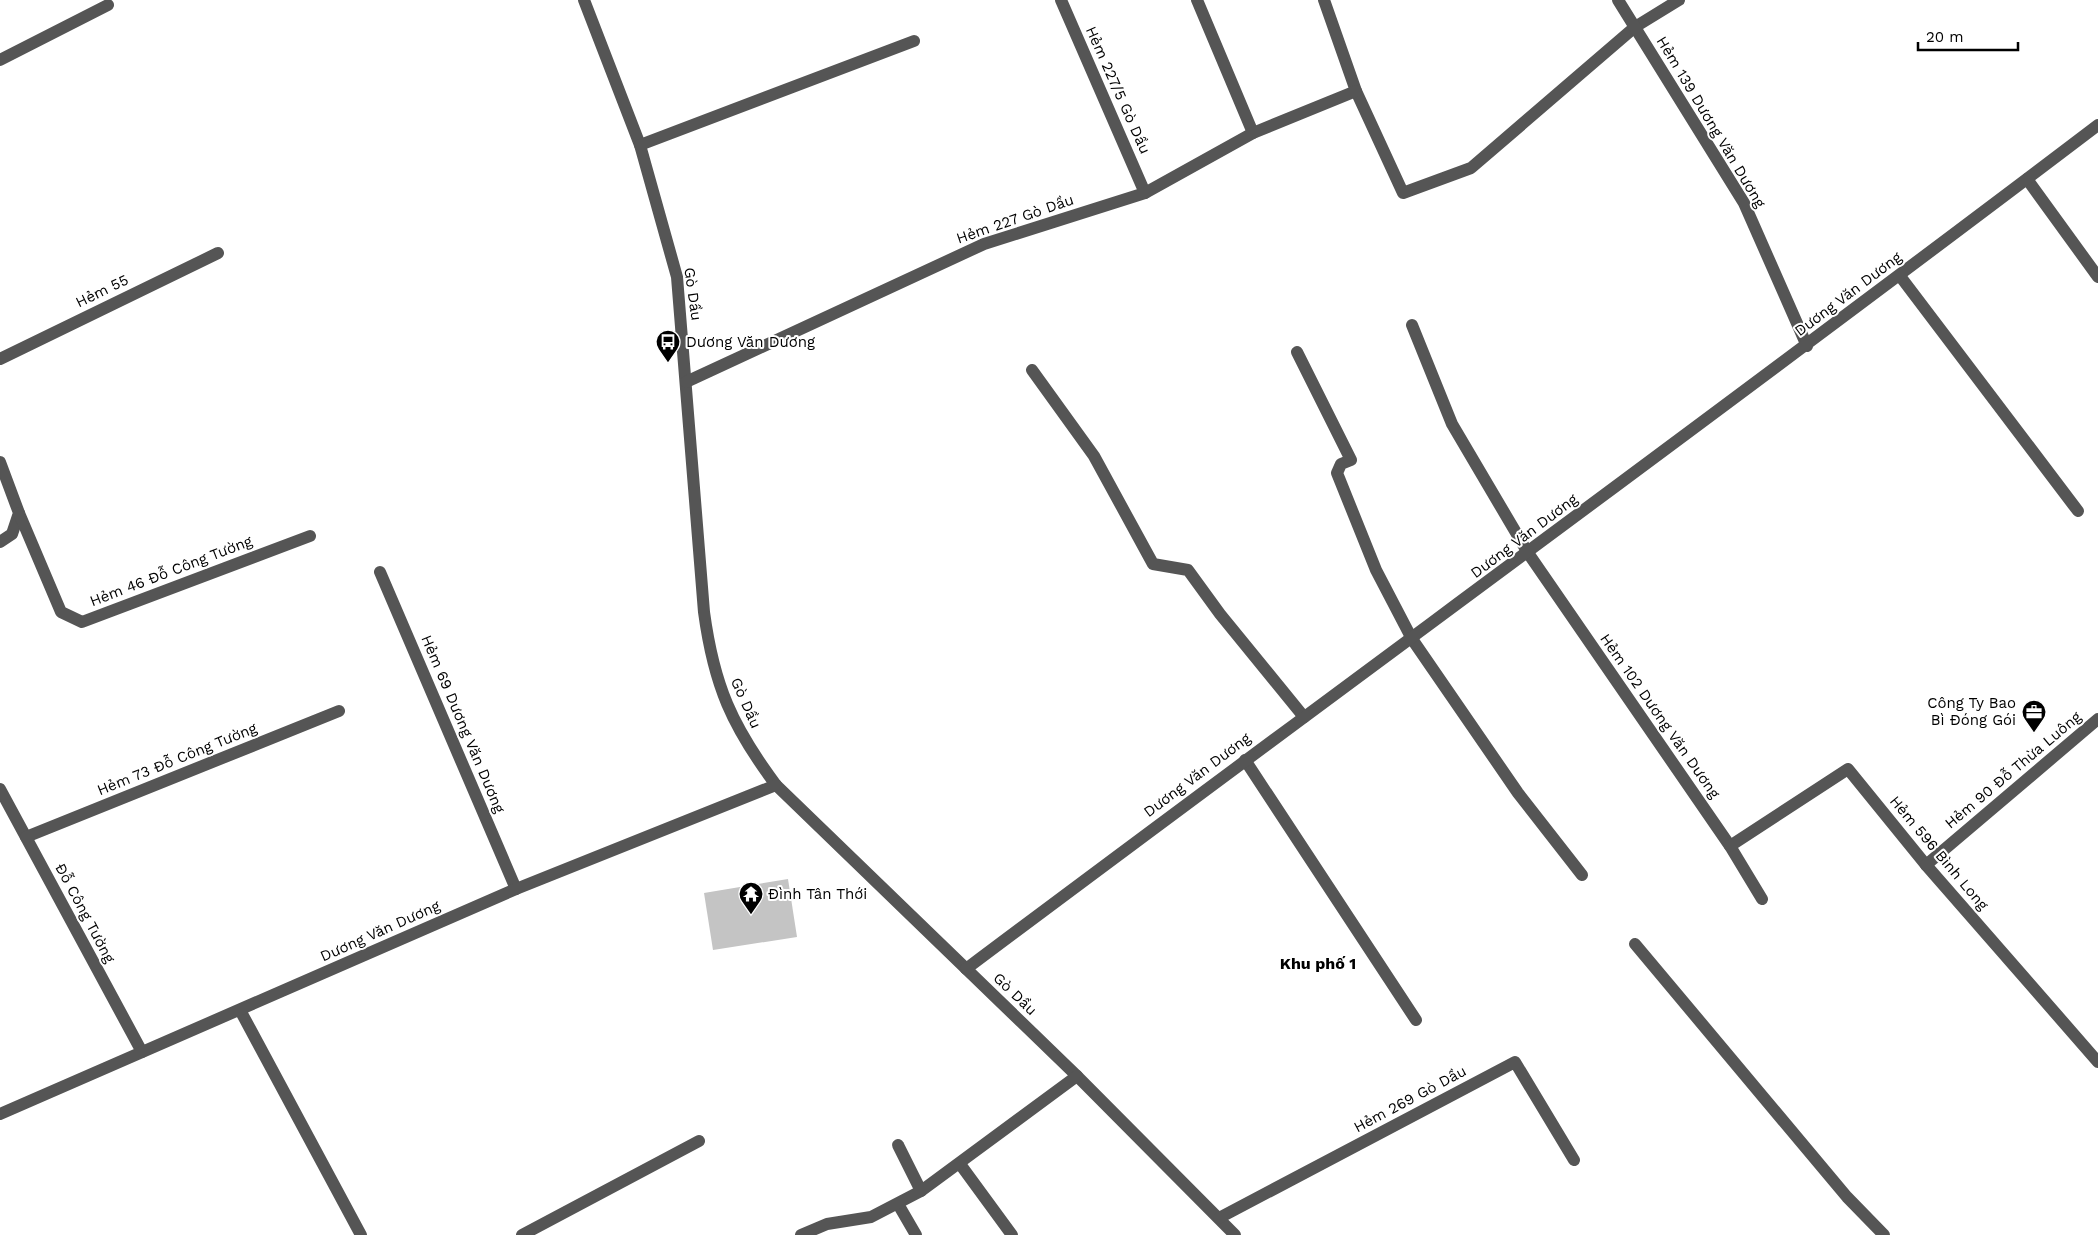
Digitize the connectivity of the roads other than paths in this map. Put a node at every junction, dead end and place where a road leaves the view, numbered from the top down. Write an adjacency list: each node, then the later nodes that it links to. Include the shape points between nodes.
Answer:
1 (584, 0): 14 (street, Gò Dầu)
2 (1060, 0): 16 (street, Hẻm 227/5 Gò Dầu)
3 (1197, 0): 13 (street)
4 (1324, 0): 11 (street)
5 (1618, 0): 8 (street, Hẻm 139 Dương Văn Dương)
6 (1679, 0): 8 (street)
7 (108, 5): 10 (street)
8 (1635, 27): 11 (street, via 1471,168 1403,193); 21 (street, Hẻm 139 Dương Văn Dương, via 1744,203)
9 (914, 41): 14 (street)
10 (0, 60)
11 (1356, 91): 13 (street, Hẻm 227 Gò Dầu)
12 (2098, 126): 15 (street, Dương Văn Dương)
13 (1253, 133): 16 (street, Hẻm 227 Gò Dầu)
14 (640, 145): 25 (street, Gò Dầu, via 677,278)
15 (2027, 179): 18 (street, Dương Văn Dương); 19 (street)
16 (1145, 193): 25 (street, Hẻm 227 Gò Dầu, via 984,244)
17 (218, 253): 23 (street, Hẻm 55)
18 (1900, 276): 21 (street, Dương Văn Dương); 27 (street)
19 (2098, 277)
20 (1412, 325): 31 (street, Hẻm 102 Dương Văn Dương, via 1452,424)
21 (1807, 346): 31 (street, Dương Văn Dương)
22 (1297, 352): 33 (street, via 1351,460 1342,464 1337,473 1376,570)
23 (0, 359)
24 (1032, 370): 35 (street, via 1094,456 1153,564 1188,570)
25 (686, 382): 38 (street, Gò Dầu, via 709,650 735,723)
26 (0, 462): 28 (street)
27 (2078, 511)
28 (19, 513): 29 (street, Hẻm 46 Đỗ Công Tường, via 61,612 82,622); 30 (street, via 12,534)
29 (310, 536)
30 (0, 542)
31 (1528, 553): 33 (street, Dương Văn Dương); 41 (street, Hẻm 102 Dương Văn Dương)
32 (380, 572): 44 (street, Hẻm 69 Dương Văn Dương)
33 (1412, 639): 35 (street, Dương Văn Dương); 43 (street, via 1518,792)
34 (339, 711): 40 (street, Hẻm 73 Đỗ Công Tường)
35 (1304, 717): 37 (street, Dương Văn Dương)
36 (2098, 718): 42 (street, Hẻm 90 Đỗ Thừa Luông)
37 (1245, 760): 47 (street, Dương Văn Dương); 49 (street)
38 (776, 786): 44 (street, Dương Văn Dương); 47 (street, Gò Dầu)
39 (0, 789): 40 (street, Đỗ Công Tường)
40 (26, 837): 50 (street, Đỗ Công Tường)
41 (1730, 846): 42 (street, Hẻm 596 Bình Long, via 1848,769); 45 (street, Hẻm 102 Dương Văn Dương)
42 (1926, 865): 51 (street, Hẻm 596 Bình Long)
43 (1582, 875)
44 (516, 889): 48 (street, Dương Văn Dương)
45 (1762, 899)
46 (1634, 944): 67 (street, via 1847,1197)
47 (966, 969): 52 (street, Gò Dầu)
48 (240, 1010): 50 (street, Dương Văn Dương); 61 (street)
49 (1416, 1020)
50 (142, 1052): 53 (street, Dương Văn Dương)
51 (2098, 1062)
52 (1077, 1076): 57 (street); 60 (street, Gò Dầu)
53 (0, 1114)
54 (699, 1140): 62 (street)
55 (898, 1145): 58 (street)
56 (1574, 1160): 60 (street, Hẻm 269 Gò Dầu, via 1515,1062)
57 (960, 1164): 58 (street); 65 (street)
58 (921, 1191): 59 (street)
59 (898, 1204): 63 (street, via 871,1217 827,1224); 64 (street)
60 (1219, 1218): 66 (street, Gò Dầu)
61 (360, 1235)
62 (522, 1235)
63 (801, 1235)
64 (916, 1235)
65 (1012, 1235)
66 (1235, 1235)
67 (1884, 1235)

